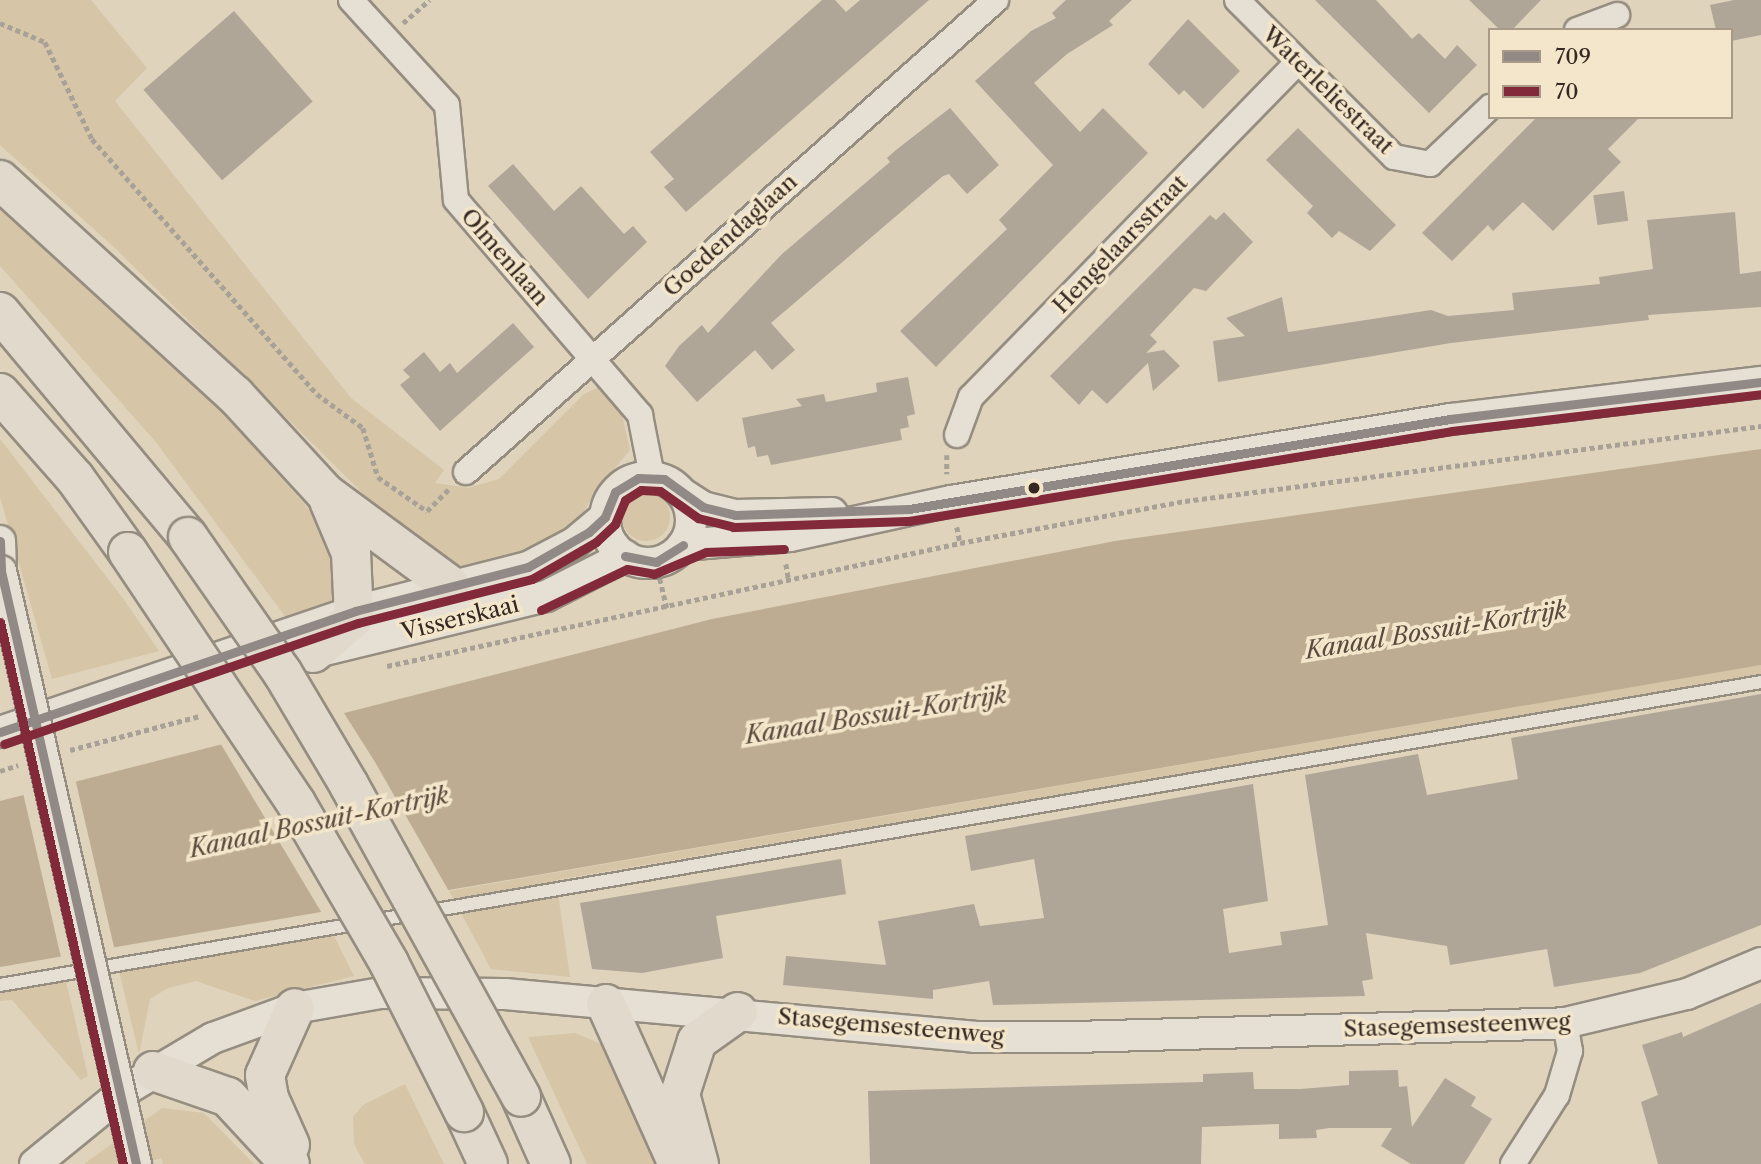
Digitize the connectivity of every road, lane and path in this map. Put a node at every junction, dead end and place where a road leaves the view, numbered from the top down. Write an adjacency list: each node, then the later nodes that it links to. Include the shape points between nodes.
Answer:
1 (351, 0): 11 (street, Olmenlaan, via 447,105 456,200)
2 (996, 0): 11 (street, Goedendaglaan)
3 (1237, 0): 7 (street, Waterleliestraat)
4 (1617, 15): 6 (street)
5 (0, 23): 16 (path, via 45,42 92,139 317,394 363,428 378,477 427,511)
6 (1582, 28)
7 (1298, 62): 8 (street, Waterleliestraat, via 1394,157 1430,164); 15 (street, Hengelaarsstraat, via 971,397)
8 (1488, 109)
9 (0, 180): 18 (highway, via 235,396)
10 (0, 312): 53 (highway, bridge, via 188,537 282,672 521,1097)
11 (592, 357): 16 (street, Goedendaglaan); 17 (street, Olmenlaan, via 647,428)
12 (1761, 382): 20 (street, via 1450,419)
13 (0, 393): 52 (highway, bridge, via 75,478 296,803 389,963)
14 (1761, 426): 28 (path, via 1185,501)
15 (957, 435)
16 (466, 472)
17 (652, 476): 19 (street); 21 (street, via 615,492)
18 (325, 493): 27 (highway); 29 (highway, via 351,553)
19 (683, 494): 20 (street, via 703,507 735,515); 23 (street, via 692,519)
20 (909, 509): 23 (street, via 790,536)
21 (605, 517): 24 (street, via 611,541); 27 (street, Visserskaai, via 539,562)
22 (0, 541): 26 (street)
23 (684, 545): 25 (street)
24 (625, 556): 25 (street); 30 (street, Visserskaai, via 546,596)
25 (656, 562): 28 (path)
26 (0, 570): 49 (street, bridge)
27 (450, 585): 29 (street, Visserskaai)
28 (667, 608): 31 (path)
29 (355, 611): 30 (highway, via 351,625); 32 (street, Visserskaai)
30 (313, 653): 32 (street, Visserskaai)
31 (373, 669)
32 (164, 679): 34 (street, Visserskaai)
33 (1761, 682): 42 (lane)
34 (77, 704): 36 (street); 37 (street, Visserskaai)
35 (209, 714): 38 (path)
36 (0, 718)
37 (0, 732)
38 (63, 752)
39 (25, 763): 40 (path)
40 (0, 771)
41 (1761, 963): 46 (street, Stasegemsesteenweg, via 1687,994)
42 (0, 985)
43 (606, 1004): 44 (street, Stasegemsesteenweg, via 429,992 381,993); 45 (street, Stasegemsesteenweg); 54 (highway)
44 (295, 1008): 47 (street, Stasegemsesteenweg, via 213,1038); 51 (highway, via 272,1050 265,1083)
45 (738, 1012): 46 (street, Stasegemsesteenweg, via 974,1037); 55 (highway, via 697,1041 680,1094)
46 (1565, 1023): 56 (street, via 1570,1051 1557,1095)
47 (153, 1071): 48 (street, Stasegemsesteenweg); 50 (highway, via 228,1097)
48 (35, 1164)
49 (136, 1164)
50 (290, 1164)
51 (299, 1164)
52 (488, 1164)
53 (551, 1164)
54 (678, 1164)
55 (699, 1164)
56 (1513, 1164)

